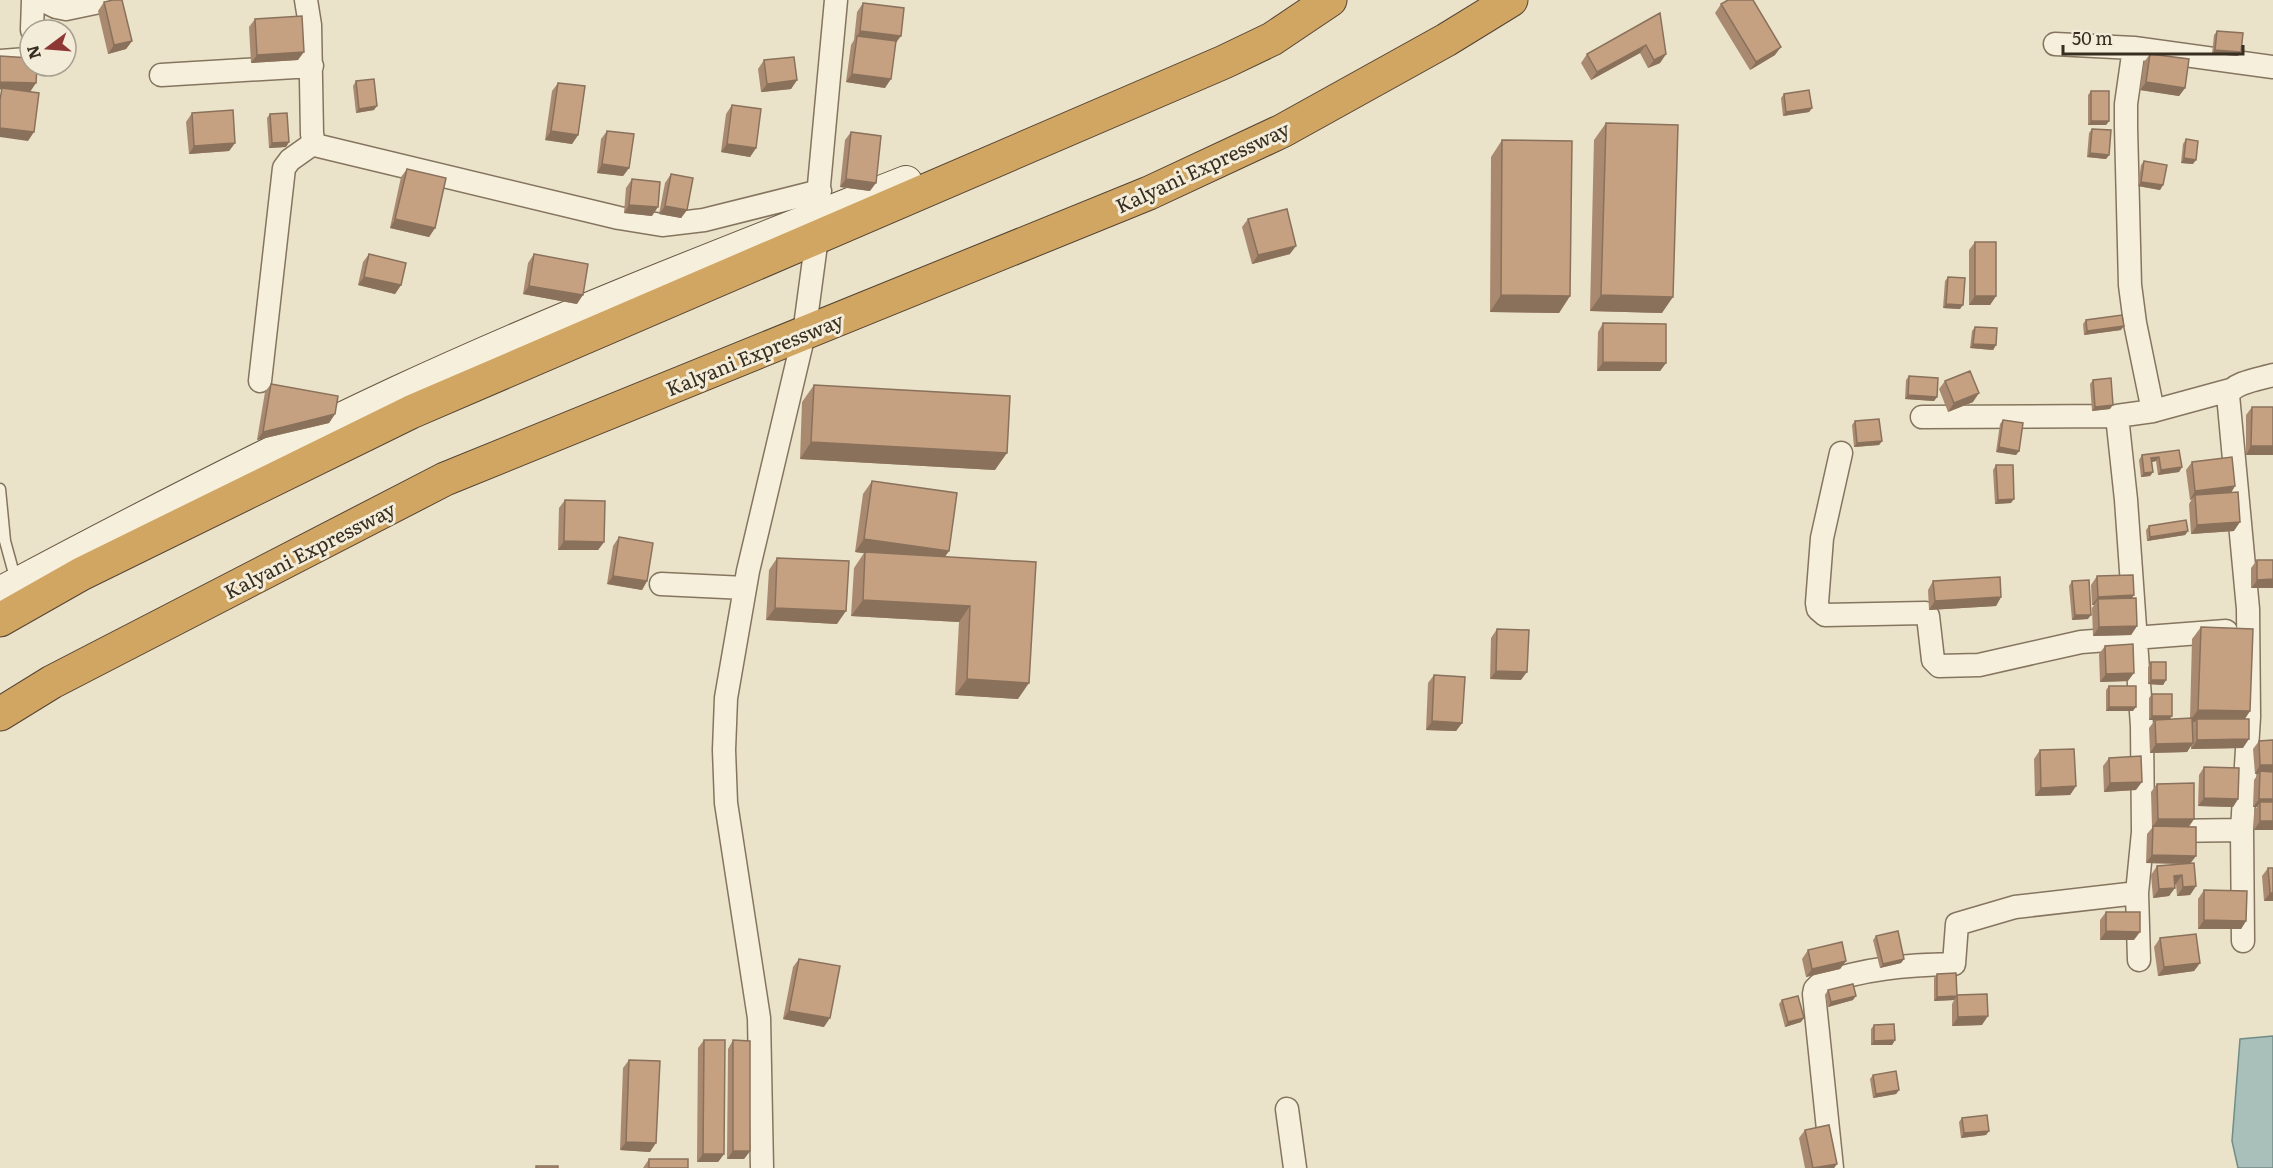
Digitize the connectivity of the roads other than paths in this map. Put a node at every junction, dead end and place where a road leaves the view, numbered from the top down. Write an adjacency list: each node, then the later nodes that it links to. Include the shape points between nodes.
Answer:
1 (33, 0): 8 (street)
2 (42, 0): 3 (street, via 66,9)
3 (109, 0)
4 (306, 0): 13 (street)
5 (836, 0): 17 (street)
6 (1330, 0): 17 (highway, via 1272,39 1224,62)
7 (1511, 0): 18 (highway, Kalyani Expressway, via 1271,136 1149,193)
8 (32, 18)
9 (2055, 44): 10 (street)
10 (2134, 48): 14 (street); 22 (street, via 2126,115 2130,285)
11 (18, 60): 12 (street)
12 (0, 61)
13 (312, 66): 15 (street); 16 (street)
14 (2273, 67)
15 (161, 75)
16 (314, 143): 17 (street, via 619,218 662,225); 20 (street, via 284,168)
17 (818, 215): 18 (street); 28 (street, via 398,392); 30 (highway, via 81,574)
18 (804, 334): 29 (street); 33 (highway, Kalyani Expressway, via 445,479 52,682)
19 (2273, 375): 21 (street)
20 (260, 381)
21 (2230, 390): 22 (street); 31 (street)
22 (2153, 411): 23 (street)
23 (2117, 416): 24 (street); 32 (street)
24 (1922, 417)
25 (1840, 453): 32 (street, via 1822,538 1817,603 1821,613 1925,613 1933,660 1939,666 1971,666 2072,643)
26 (0, 489): 28 (lane)
27 (661, 584): 29 (street)
28 (9, 588)
29 (745, 588): 40 (street, via 726,698 724,760 726,803 759,1018)
30 (0, 620)
31 (2248, 630): 32 (street); 34 (street, via 2249,717)
32 (2136, 638): 35 (street, via 2142,726)
33 (0, 714)
34 (2242, 830): 35 (street); 37 (street)
35 (2142, 832): 36 (street)
36 (2137, 893): 38 (street); 42 (street, via 2015,907 1957,924 1954,964 1891,967 1819,985 1814,994)
37 (2243, 941)
38 (2139, 960)
39 (1287, 1109): 41 (street)
40 (762, 1168)
41 (1295, 1168)
42 (1832, 1168)

